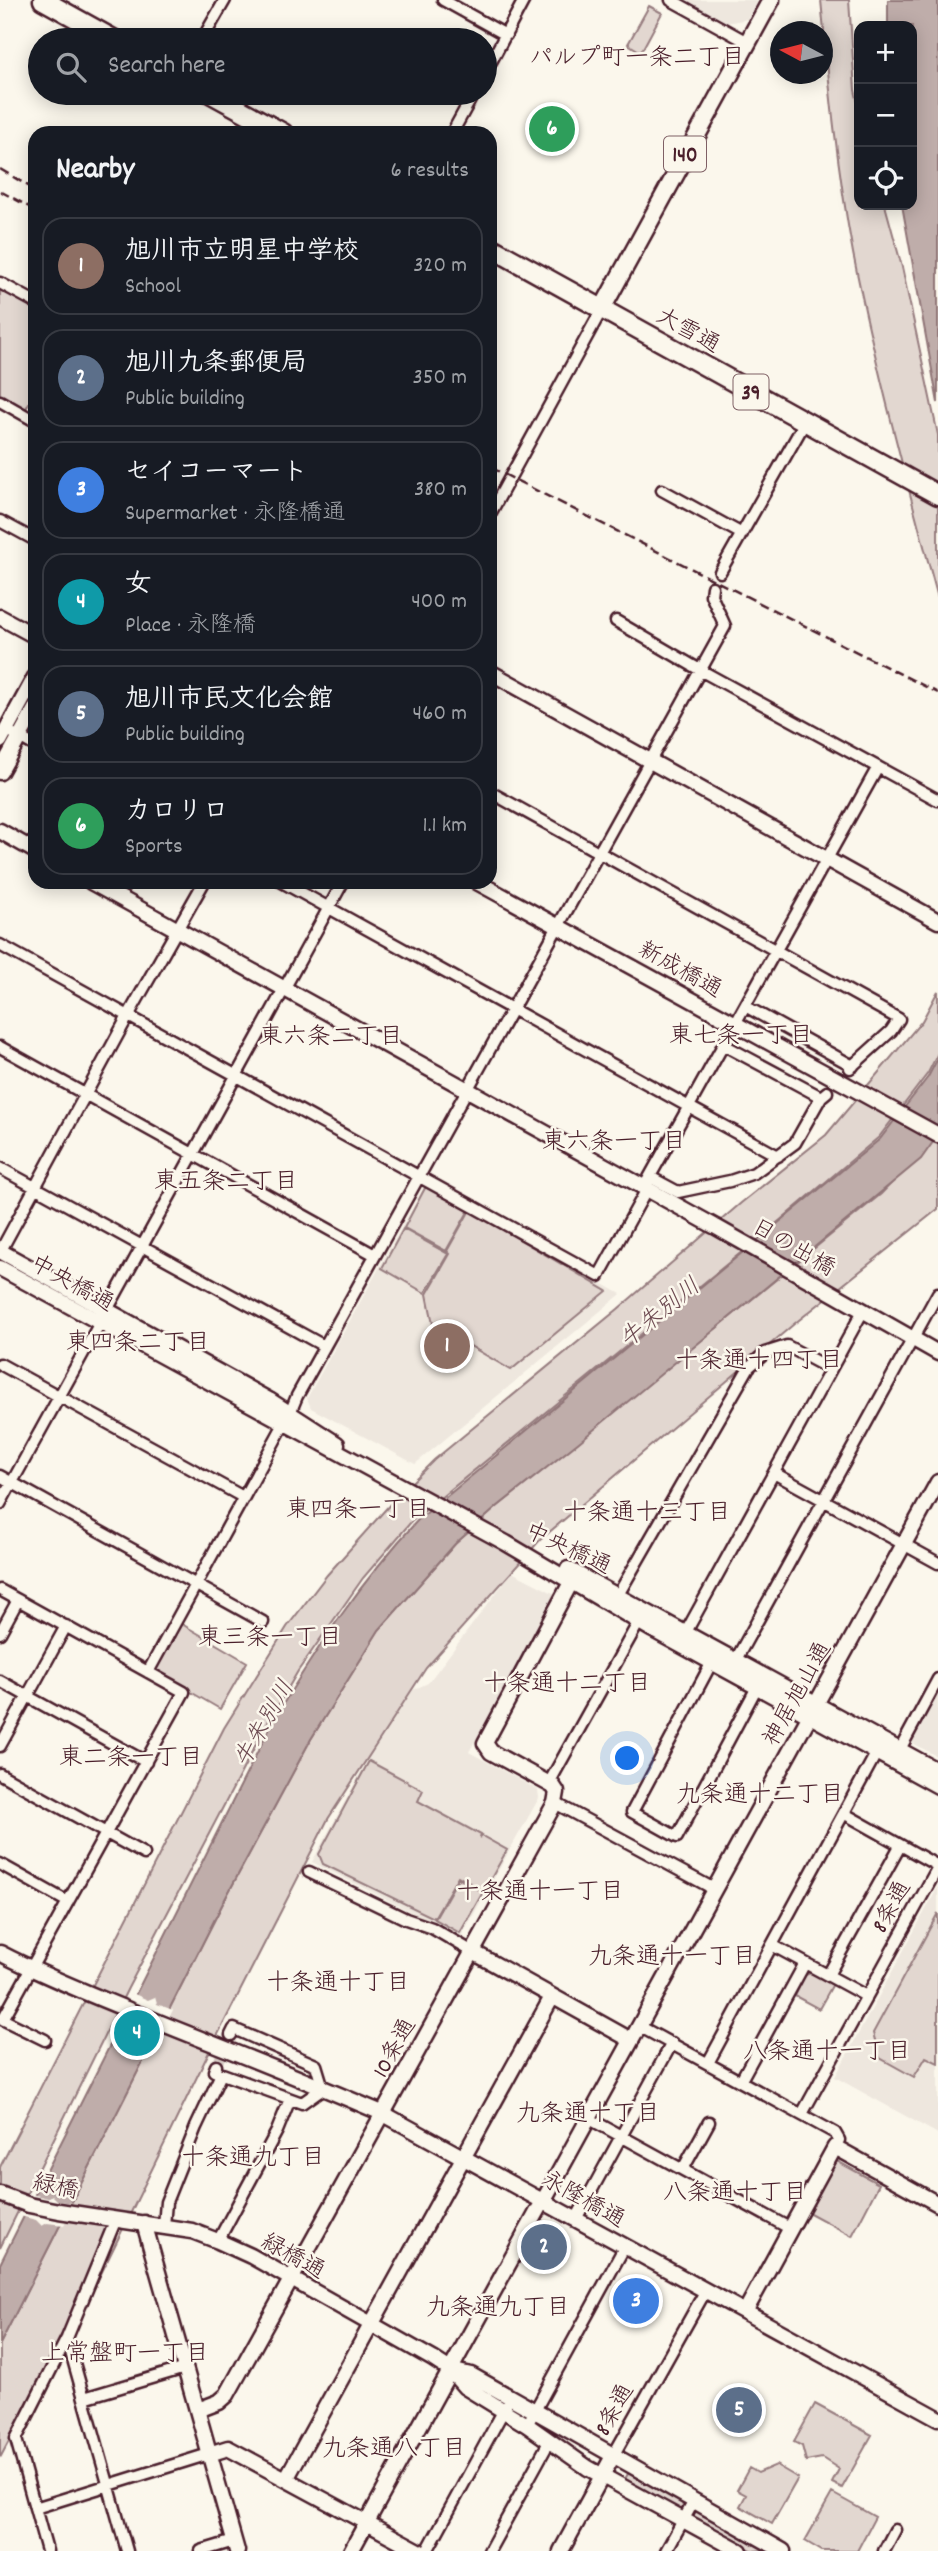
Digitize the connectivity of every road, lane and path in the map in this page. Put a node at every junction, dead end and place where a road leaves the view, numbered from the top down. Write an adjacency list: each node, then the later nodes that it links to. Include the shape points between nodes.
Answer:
1 (43, 0): 7 (highway)
2 (225, 0): 8 (street)
3 (443, 0): 9 (street)
4 (524, 0): 11 (street)
5 (671, 0): 12 (street)
6 (771, 0): 12 (main road, 140)
7 (94, 28)
8 (209, 28)
9 (493, 28)
10 (497, 30): 11 (street)
11 (506, 35): 13 (street)
12 (747, 42): 21 (main road, 140)
13 (497, 51)
14 (232, 105): 16 (highway)
15 (467, 105): 17 (street)
16 (270, 126)
17 (456, 126)
18 (497, 251): 21 (highway, 大雪通 / 39)
19 (0, 283): 20 (street)
20 (28, 298)
21 (602, 309): 24 (highway, 大雪通 / 39); 27 (street)
22 (0, 401): 23 (street)
23 (28, 417)
24 (805, 422): 26 (highway, 大雪通 / 39); 29 (street)
25 (662, 490): 29 (street)
26 (938, 495)
27 (497, 501)
28 (0, 521): 30 (street)
29 (742, 534): 31 (street)
30 (28, 536)
31 (720, 572)
32 (712, 587): 36 (street, via 711,595 725,625)
33 (0, 617): 35 (street)
34 (616, 621): 36 (street)
35 (28, 632)
36 (700, 670): 42 (street); 43 (street)
37 (497, 676): 42 (street)
38 (28, 691): 40 (street)
39 (28, 715): 40 (street)
40 (6, 734): 41 (street); 44 (street)
41 (28, 743)
42 (649, 761): 49 (street); 50 (street)
43 (878, 767): 46 (street); 50 (street)
44 (0, 772)
45 (497, 796): 49 (street)
46 (938, 800)
47 (0, 831): 48 (street)
48 (28, 847)
49 (599, 853): 58 (street); 61 (street)
50 (827, 858): 57 (street); 61 (street)
51 (104, 889): 59 (street, 日の出橋)
52 (200, 889): 59 (street)
53 (295, 889): 56 (street)
54 (340, 889): 56 (street)
55 (490, 889): 58 (street, 新成橋通)
56 (330, 908): 62 (street); 64 (street)
57 (938, 920)
58 (558, 926): 64 (street); 66 (street, 新成橋通)
59 (178, 930): 62 (street, 日の出橋); 65 (street)
60 (0, 945): 65 (street)
61 (777, 950): 63 (street); 63 (street, via 899,1018 852,1067)
62 (284, 989): 69 (street); 70 (street, 日の出橋)
63 (745, 1006): 66 (street)
64 (513, 1010): 70 (street); 72 (street)
65 (128, 1016): 69 (street); 71 (street)
66 (735, 1025): 67 (street); 73 (street, 新成橋通)
67 (724, 1045): 72 (street); 75 (street, via 824,1095 795,1143)
68 (0, 1047): 71 (street)
69 (237, 1074): 74 (street); 77 (street)
70 (467, 1090): 77 (street); 78 (street, 日の出橋)
71 (87, 1096): 74 (street); 79 (street)
72 (689, 1107): 75 (street); 78 (street)
73 (938, 1135)
74 (193, 1154): 80 (street); 82 (street)
75 (778, 1156): 78 (street, via 754,1173 730,1181 678,1192)
76 (0, 1168): 79 (street)
77 (419, 1175): 78 (street, via 599,1276); 82 (street)
78 (647, 1184): 85 (street, 日の出橋)
79 (36, 1188): 80 (street); 81 (street)
80 (142, 1245): 86 (street); 88 (street)
81 (0, 1252): 86 (street, 中央橋通)
82 (375, 1255): 88 (street)
83 (0, 1268): 86 (street, 中央橋通)
84 (938, 1293): 87 (street)
85 (857, 1308): 87 (street, 日の出橋); 91 (street)
86 (103, 1317): 92 (street); 93 (street, 中央橋通)
87 (913, 1339): 89 (street, 日の出橋); 99 (street)
88 (324, 1346): 93 (street)
89 (938, 1353)
90 (0, 1364): 92 (street)
91 (830, 1369): 94 (street); 107 (street, via 788,1346 765,1353 749,1367)
92 (60, 1397): 96 (street); 98 (street)
93 (287, 1418): 98 (street); 103 (street, 中央橋通, via 409,1491)
94 (774, 1473): 99 (street); 111 (street)
95 (0, 1476): 96 (street)
96 (12, 1482): 100 (street); 104 (street)
97 (938, 1482): 101 (street, 神居旭山通)
98 (243, 1497): 104 (street)
99 (823, 1501): 101 (street); 114 (street)
100 (0, 1504)
101 (904, 1545): 102 (street); 120 (street, 神居旭山通)
102 (938, 1563)
103 (573, 1577): 107 (street, 中央橋通); 127 (street, via 485,1743 491,1752)
104 (196, 1585): 109 (street); 115 (street)
105 (0, 1590): 106 (street)
106 (18, 1600): 110 (street); 112 (street)
107 (615, 1601): 108 (street, 中央橋通)
108 (642, 1616): 111 (street, 中央橋通); 113 (street, 中央橋通); 127 (street)
109 (263, 1622)
110 (66, 1626): 115 (street); 119 (street)
111 (686, 1632): 114 (street, 中央橋通)
112 (0, 1633)
113 (712, 1662): 114 (street, 中央橋通); 118 (street, via 632,1812 677,1836)
114 (733, 1666): 118 (street, 中央橋通); 120 (street, 中央橋通)
115 (148, 1672): 124 (street, via 184,1692)
116 (938, 1679): 123 (street)
117 (0, 1681): 119 (street)
118 (757, 1687): 120 (street, 中央橋通)
119 (27, 1696): 121 (street); 124 (street)
120 (813, 1710): 122 (street, 中央橋通); 137 (street, 神居旭山通)
121 (0, 1746)
122 (880, 1746): 123 (street, 中央橋通); 130 (street)
123 (897, 1756): 125 (street, 中央橋通); 128 (street, 中央橋通)
124 (146, 1762): 131 (street)
125 (938, 1771)
126 (0, 1774): 131 (street)
127 (549, 1783): 129 (street, via 557,1792)
128 (938, 1786)
129 (555, 1803): 137 (street); 141 (street, 10条通)
130 (845, 1814): 132 (street); 139 (street)
131 (107, 1833): 133 (street); 138 (street)
132 (900, 1846): 135 (street); 144 (street)
133 (144, 1854)
134 (0, 1864): 138 (street)
135 (938, 1866): 145 (street, 8条通)
136 (309, 1872): 141 (street, via 432,1928)
137 (714, 1889): 148 (street, 神居旭山通)
138 (68, 1902): 143 (street)
139 (772, 1945): 142 (street); 153 (street)
140 (0, 1952): 143 (street)
141 (473, 1952): 146 (street); 157 (street, 10条通)
142 (805, 1963): 144 (street); 154 (street)
143 (30, 1969): 147 (street); 155 (street, 永隆橋通)
144 (828, 1975): 145 (street)
145 (866, 1996): 158 (street, 8条通)
146 (552, 1997): 151 (street); 163 (street)
147 (1, 2019): 150 (street)
148 (639, 2026): 151 (street, 神居旭山通); 152 (street)
149 (231, 2035): 155 (street, via 234,2029 316,2065)
150 (45, 2040)
151 (631, 2040): 159 (street, 神居旭山通)
152 (672, 2043): 153 (street); 161 (street)
153 (708, 2063): 154 (street)
154 (741, 2080): 158 (street)
155 (323, 2088): 156 (street, via 302,2103); 157 (street, 永隆橋通)
156 (290, 2099): 171 (street, via 219,2070 166,2202); 173 (street)
157 (382, 2113): 163 (street, 永隆橋通); 175 (street, 10条通)
158 (802, 2114): 162 (street, via 835,2133 839,2140)
159 (588, 2118): 161 (street); 166 (street, 神居旭山通)
160 (709, 2122): 164 (street)
161 (622, 2137): 164 (street); 169 (street)
162 (835, 2147): 167 (street); 172 (street)
163 (463, 2158): 166 (street, 永隆橋通); 178 (street)
164 (683, 2169): 172 (street)
165 (0, 2194): 168 (street, 緑橋, via 29,2205)
166 (542, 2201): 169 (street, 永隆橋通); 181 (street, 神居旭山通)
167 (938, 2204)
168 (109, 2218): 170 (street, 緑橋通); 179 (street)
169 (576, 2219): 174 (street, 永隆橋通)
170 (144, 2223): 171 (street, 緑橋通); 180 (street)
171 (164, 2226): 173 (street, 緑橋通)
172 (791, 2229): 177 (street)
173 (218, 2241): 175 (street, 緑橋通)
174 (625, 2246): 176 (street, 永隆橋通); 185 (street)
175 (291, 2278): 178 (street, 緑橋通); 184 (street, 10条通, via 227,2395)
176 (705, 2290): 177 (street, 永隆橋通); 189 (street, 8条通)
177 (745, 2312): 186 (street, 永隆橋通)
178 (371, 2324): 181 (street, 緑橋通); 191 (street)
179 (67, 2338): 182 (street); 194 (street, via 16,2439)
180 (185, 2368): 182 (street); 184 (street)
181 (450, 2370): 183 (street, 緑橋通, via 471,2375); 196 (street, 神居旭山通)
182 (84, 2398): 192 (street)
183 (508, 2403): 185 (street, 緑橋通); 204 (street)
184 (198, 2410): 188 (street)
185 (531, 2418): 187 (street, 緑橋通); 189 (street, 緑橋通)
186 (938, 2418)
187 (549, 2442): 190 (street, 緑橋通); 205 (street)
188 (209, 2454): 191 (street, via 228,2448); 192 (street); 198 (street)
189 (613, 2456): 190 (street, 8条通); 193 (street, 緑橋通)
190 (603, 2476): 195 (street, 緑橋通); 206 (street, 8条通)
191 (286, 2479): 196 (street)
192 (109, 2485): 194 (street); 200 (street)
193 (694, 2501): 195 (street); 209 (street, 緑橋通)
194 (35, 2508): 199 (street)
195 (683, 2520): 207 (street); 208 (street, 緑橋通)
196 (367, 2523): 202 (street, 神居旭山通); 203 (street)
197 (895, 2530): 210 (street)
198 (235, 2546): 201 (street)
199 (47, 2551)
200 (127, 2551)
201 (201, 2551)
202 (351, 2551)
203 (419, 2551)
204 (427, 2551)
205 (489, 2551)
206 (561, 2551)
207 (666, 2551)
208 (740, 2551)
209 (783, 2551)
210 (884, 2551)

